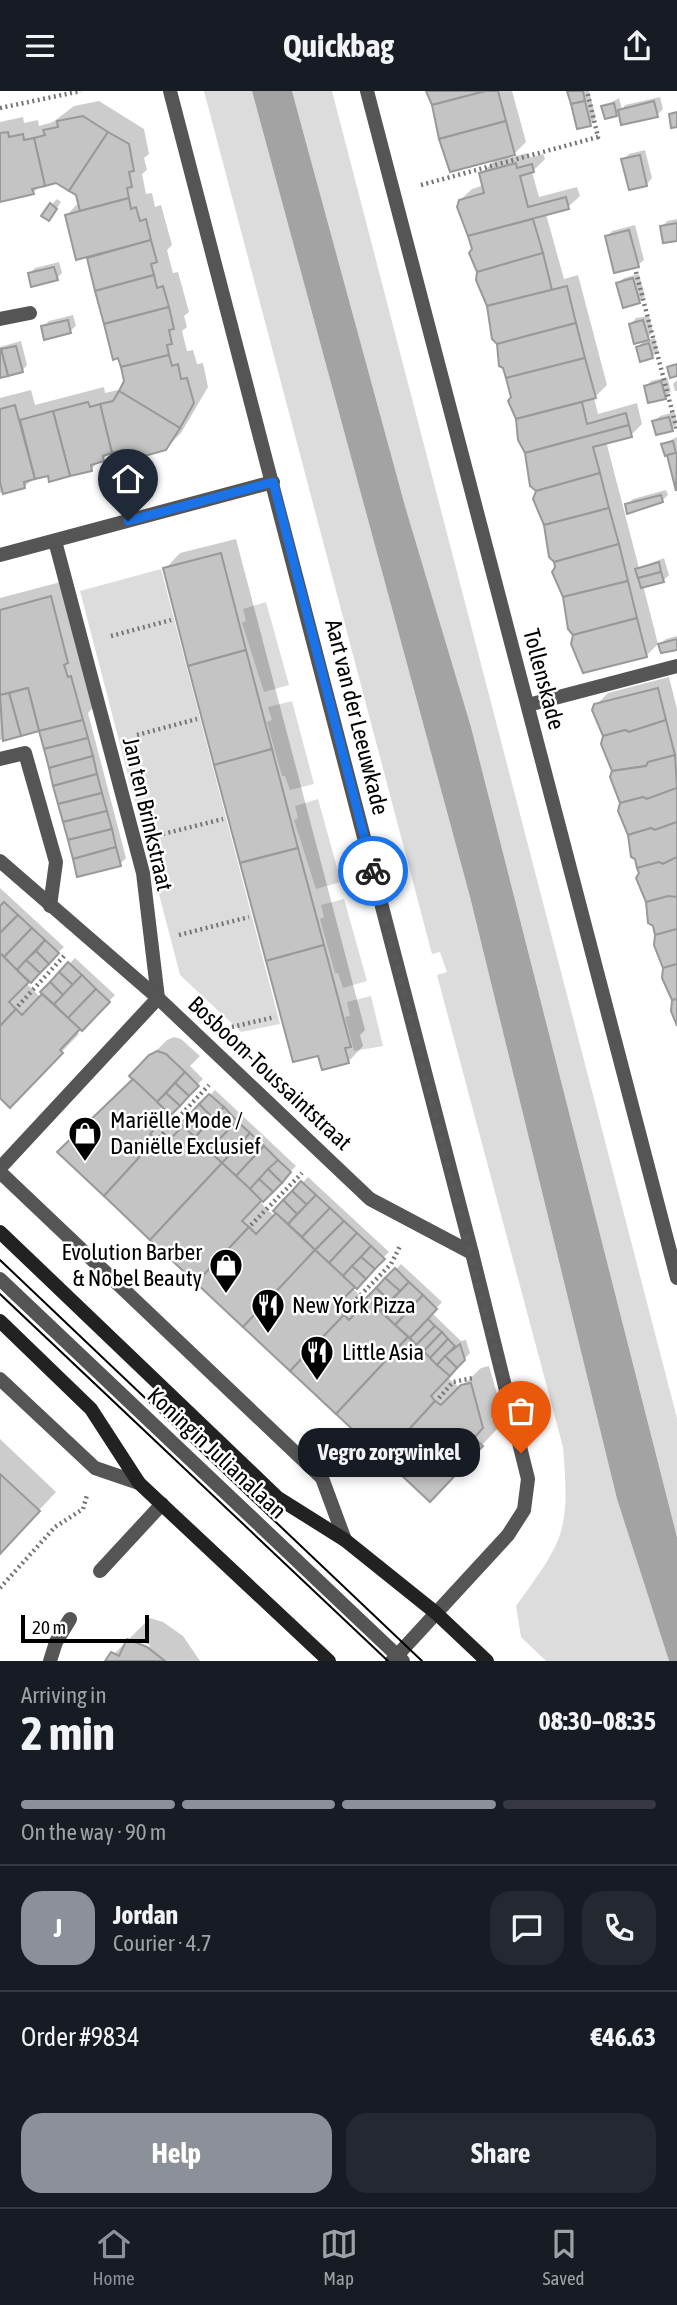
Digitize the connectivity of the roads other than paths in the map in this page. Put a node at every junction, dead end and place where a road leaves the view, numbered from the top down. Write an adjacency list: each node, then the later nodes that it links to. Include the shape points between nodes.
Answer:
1 (170, 91): 5 (street, Aart van der Leeuwkade)
2 (367, 91): 9 (street, Tollenskade)
3 (30, 313): 4 (street)
4 (0, 319)
5 (273, 482): 6 (street); 16 (street, Aart van der Leeuwkade)
6 (55, 541): 7 (street); 13 (street, Jan ten Brinkstraat, via 143,873)
7 (0, 555)
8 (677, 666): 9 (street)
9 (528, 705): 17 (street, Tollenskade)
10 (0, 759): 12 (street, via 25,753 56,862)
11 (0, 861): 12 (street, Bosboom-Toussaintstraat)
12 (50, 906): 13 (street, Bosboom-Toussaintstraat)
13 (158, 998): 14 (street); 16 (street, Bosboom-Toussaintstraat, via 370,1199)
14 (0, 1170): 23 (street, via 322,1478)
15 (0, 1232): 23 (main road, Koningin Julianalaan, via 278,1498)
16 (472, 1253): 25 (street, Aart van der Leeuwkade, via 528,1479 524,1510 508,1535)
17 (677, 1278)
18 (0, 1279): 27 (street, Koningin Julianalaan)
19 (0, 1321): 21 (main road, via 91,1409)
20 (0, 1379): 21 (street, via 95,1468)
21 (139, 1483): 22 (main road)
22 (162, 1504): 24 (street); 29 (main road)
23 (345, 1540): 25 (main road, Koningin Julianalaan)
24 (100, 1571)
25 (436, 1613): 27 (street, Aart van der Leeuwkade); 30 (main road, Koningin Julianalaan)
26 (70, 1619): 28 (street)
27 (398, 1659)
28 (50, 1661)
29 (329, 1661)
30 (487, 1661)

